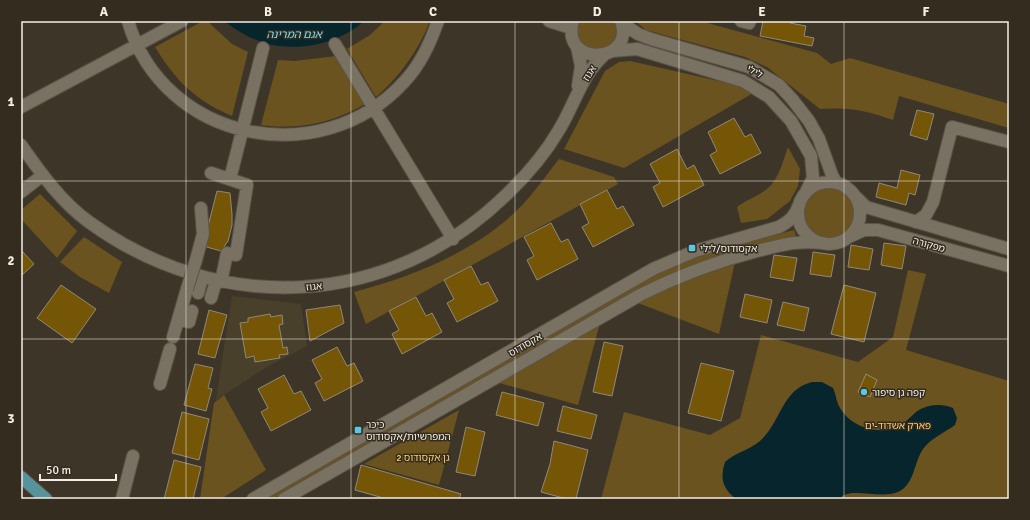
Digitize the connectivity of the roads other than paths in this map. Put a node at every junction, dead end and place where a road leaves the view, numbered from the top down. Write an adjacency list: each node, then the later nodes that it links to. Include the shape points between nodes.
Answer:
1 (128, 21): 10 (street)
2 (182, 21): 10 (street)
3 (438, 21): 16 (street, via 423,57 413,72)
4 (549, 21): 8 (street)
5 (742, 21): 6 (street)
6 (750, 21)
7 (621, 22): 13 (street, אגוז, via 621,39); 23 (street, לילי, via 638,34 651,39 749,67 779,85 809,121 820,139)
8 (572, 25): 11 (street, אגוז, via 572,35)
9 (335, 44): 16 (street)
10 (137, 45): 15 (street); 17 (street, via 161,81 188,104 210,117)
11 (577, 47): 13 (street, לילי, via 590,55); 14 (street, אגוז, via 581,66)
12 (263, 48): 17 (street)
13 (608, 53): 14 (street, אגוז, via 595,63); 26 (street, לילי, via 637,49 743,81 770,97 791,121 811,156 813,178)
14 (577, 93): 32 (street, אגוז, via 560,130 541,157 488,212)
15 (21, 107)
16 (373, 108): 17 (street, via 350,122 312,133 275,136); 32 (street)
17 (243, 130): 22 (street)
18 (1009, 142): 30 (street, via 952,127 933,202 926,215)
19 (21, 145): 21 (street, אגוז)
20 (211, 174): 22 (street)
21 (42, 175): 24 (street); 37 (street, אגוז, via 68,204 89,222 134,250)
22 (236, 181): 27 (street); 35 (street, via 247,185 236,255)
23 (836, 182): 25 (street, via 852,191); 26 (street, via 819,184)
24 (21, 192)
25 (857, 198): 30 (street, מפקורה, via 866,207); 31 (street, via 860,218)
26 (802, 199): 33 (street, via 798,215 801,225 814,240); 50 (street, אקסודוס, via 790,221 779,227 696,251 653,269)
27 (237, 207)
28 (201, 208): 39 (street, bridge, via 203,234)
29 (235, 220): 35 (street)
30 (916, 222): 34 (street, מפקורה)
31 (850, 236): 33 (street, via 837,243); 36 (street, מפקורה, via 864,230 878,230)
32 (453, 239): 38 (street, אגוז, via 392,268 346,282 257,288)
33 (823, 244): 51 (street, אקסודוס, via 797,242 728,258 682,274 640,295)
34 (1009, 249)
35 (230, 254): 38 (street, via 228,253)
36 (1009, 266)
37 (202, 277): 38 (street, אגוז); 39 (street)
38 (218, 281): 40 (street)
39 (192, 291): 42 (street)
40 (211, 298)
41 (192, 311): 42 (street, via 189,322)
42 (179, 319): 43 (street)
43 (173, 337)
44 (170, 349): 45 (street)
45 (160, 384)
46 (133, 456): 49 (street)
47 (21, 477): 48 (main road)
48 (46, 499)
49 (122, 499)
50 (253, 499)
51 (284, 499)

